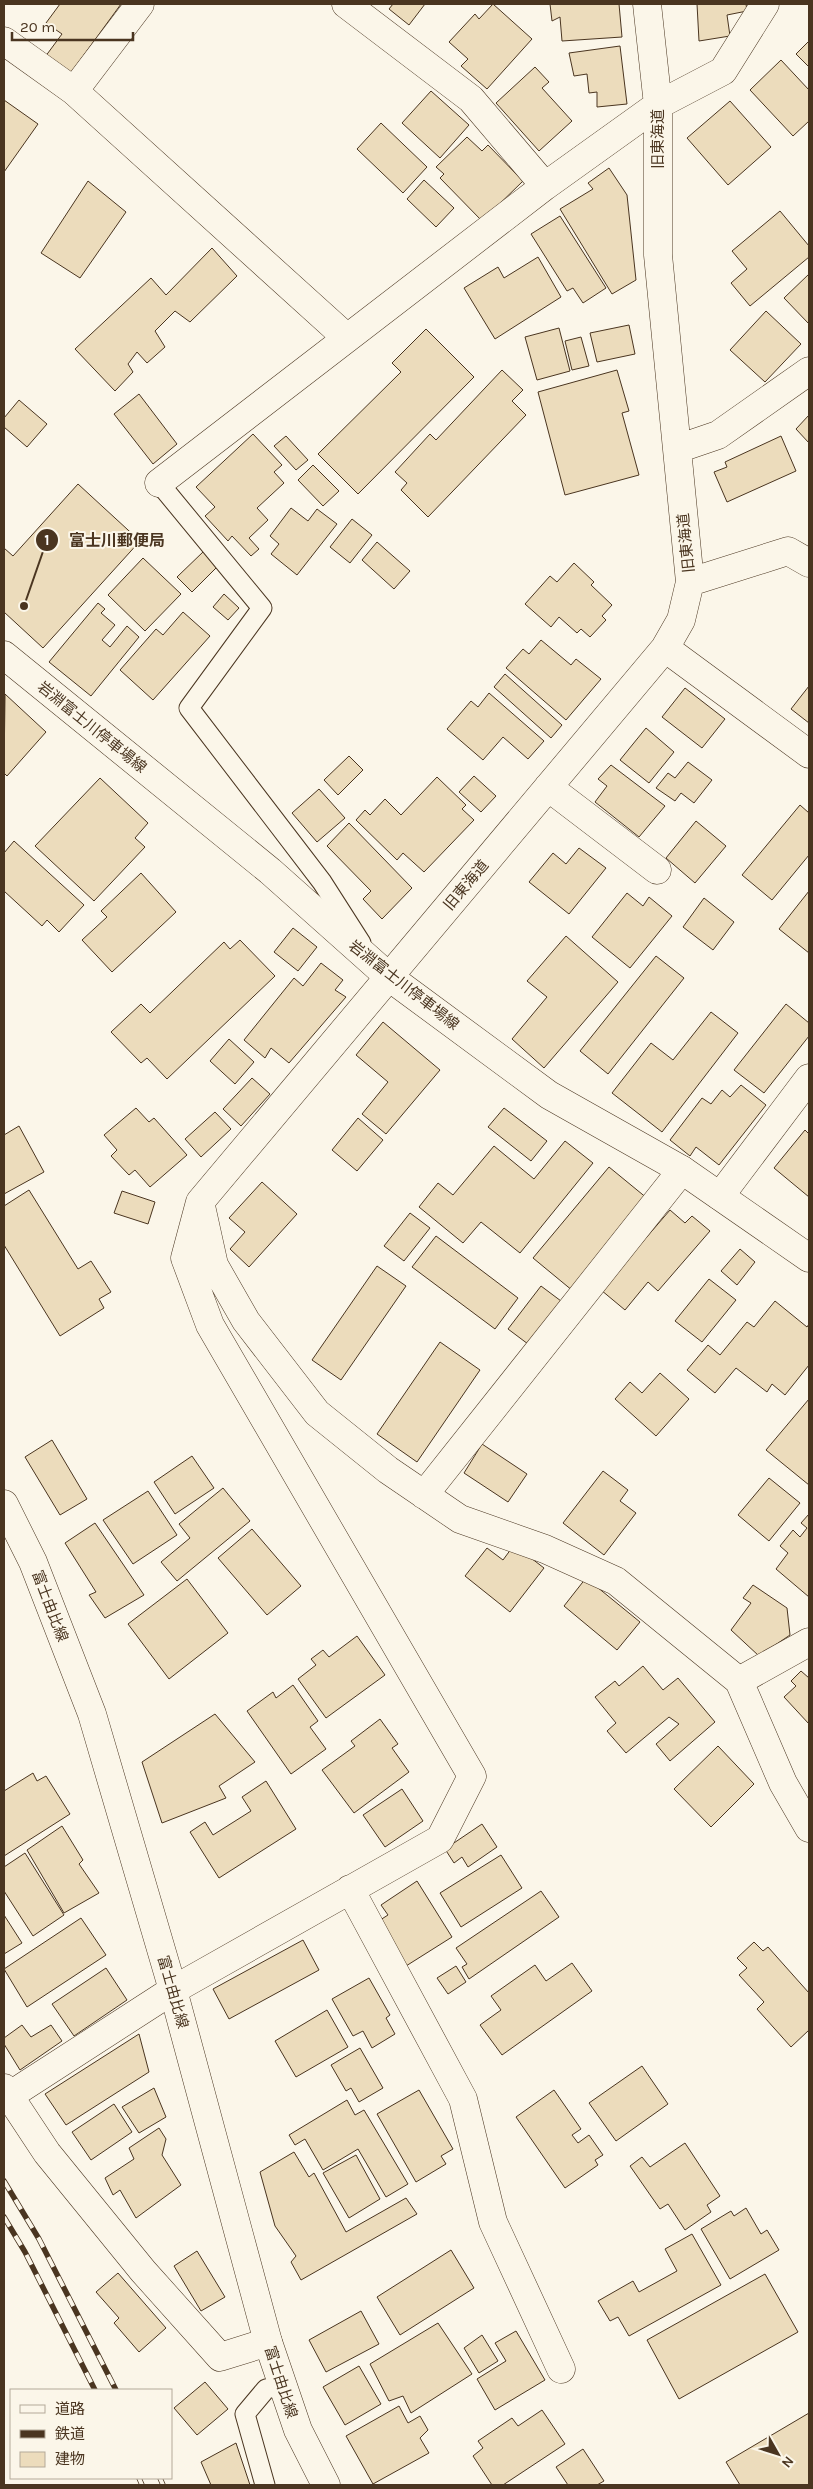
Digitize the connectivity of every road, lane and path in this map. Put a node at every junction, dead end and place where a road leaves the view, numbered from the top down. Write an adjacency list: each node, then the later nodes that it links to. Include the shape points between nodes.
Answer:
1 (140, 4): 6 (street)
2 (346, 4): 8 (street, via 471,99)
3 (647, 4): 7 (street, 旧東海道)
4 (764, 4): 7 (street, via 723,71)
5 (4, 41): 6 (street)
6 (74, 91): 9 (street)
7 (658, 105): 8 (street); 11 (street, 旧東海道, via 658,255)
8 (545, 186): 9 (street)
9 (347, 338): 12 (street)
10 (809, 371): 11 (street, via 718,435)
11 (677, 449): 14 (street, 旧東海道)
12 (159, 483): 20 (lane, via 262,608 189,708 322,882)
13 (809, 563): 14 (street, via 788,551)
14 (690, 582): 15 (street, 旧東海道, via 681,620)
15 (665, 648): 17 (street); 18 (street, 旧東海道)
16 (4, 656): 20 (street, 岩淵富士川停車場線, via 270,871)
17 (809, 754)
18 (548, 787): 19 (street); 20 (street, 旧東海道)
19 (657, 870)
20 (382, 971): 22 (street, 岩淵富士川停車場線, via 549,1095); 24 (street, 旧東海道)
21 (809, 1078): 23 (street)
22 (682, 1170): 23 (street, 岩淵富士川停車場線); 26 (street)
23 (720, 1196): 25 (street, 岩淵富士川停車場線)
24 (200, 1202): 26 (street, via 214,1265 246,1321 317,1413); 31 (street, via 185,1258 210,1325 472,1776 440,1839)
25 (809, 1258)
26 (424, 1495): 29 (street, via 460,1520 545,1549 616,1581)
27 (4, 1504): 32 (street, 富士由比線, via 33,1562 92,1714)
28 (809, 1642): 29 (street)
29 (739, 1681): 30 (street, via 783,1784)
30 (809, 1828)
31 (350, 1889): 32 (street); 35 (street, via 462,2099 492,2222)
32 (173, 1990): 33 (street); 34 (street, 富士由比線)
33 (7, 2092): 34 (street, via 47,2153 143,2271 220,2357)
34 (268, 2342): 36 (street, 富士由比線)
35 (562, 2369)
36 (282, 2385): 37 (lane, via 266,2389 245,2414); 38 (street, 富士由比線, via 298,2430)
37 (264, 2485)
38 (326, 2485)

